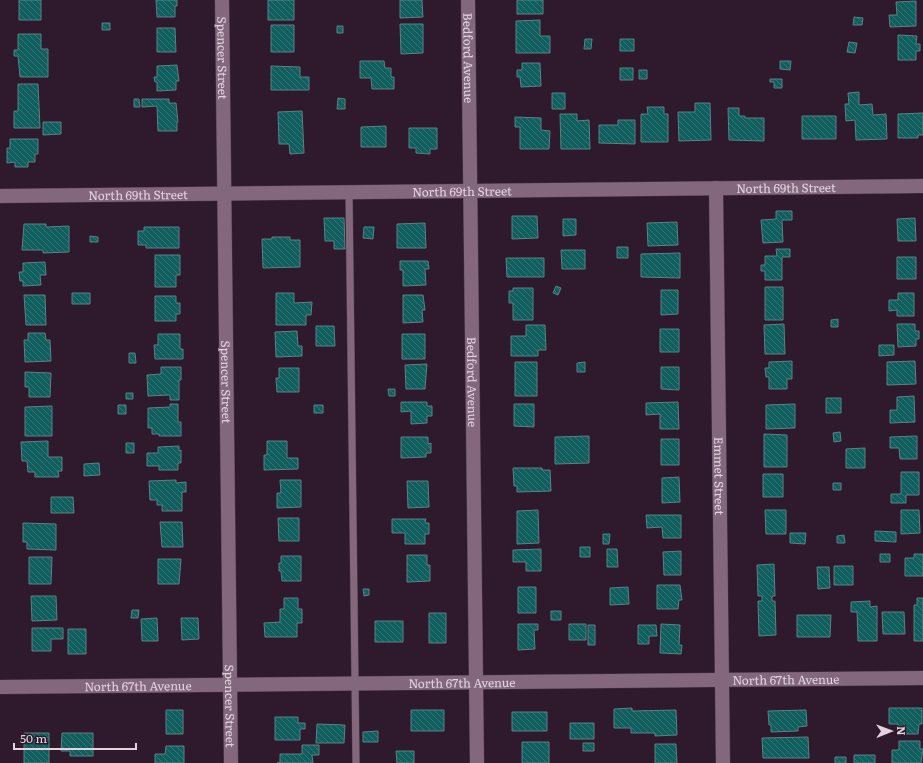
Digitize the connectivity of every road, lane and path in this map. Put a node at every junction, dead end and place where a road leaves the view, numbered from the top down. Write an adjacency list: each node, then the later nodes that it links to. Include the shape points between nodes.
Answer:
1 (222, 0): 7 (street, Spencer Street)
2 (468, 0): 5 (street, Bedford Avenue)
3 (923, 186): 4 (street, North 69th Street)
4 (716, 188): 5 (street, North 69th Street); 10 (street, Emmet Street)
5 (471, 191): 6 (street, North 69th Street); 11 (street, Bedford Avenue)
6 (349, 192): 7 (street, North 69th Street); 12 (lane)
7 (224, 194): 8 (street, North 69th Street); 13 (street, Spencer Street)
8 (0, 196)
9 (923, 678): 10 (street, North 67th Avenue)
10 (722, 680): 11 (street, North 67th Avenue); 18 (street, Emmet Street)
11 (476, 682): 12 (street, North 67th Avenue); 17 (street, Bedford Avenue)
12 (355, 684): 13 (street, North 67th Avenue); 16 (lane)
13 (230, 685): 14 (street, North 67th Avenue); 15 (street, Spencer Street)
14 (0, 687)
15 (231, 763)
16 (356, 763)
17 (477, 763)
18 (723, 763)

